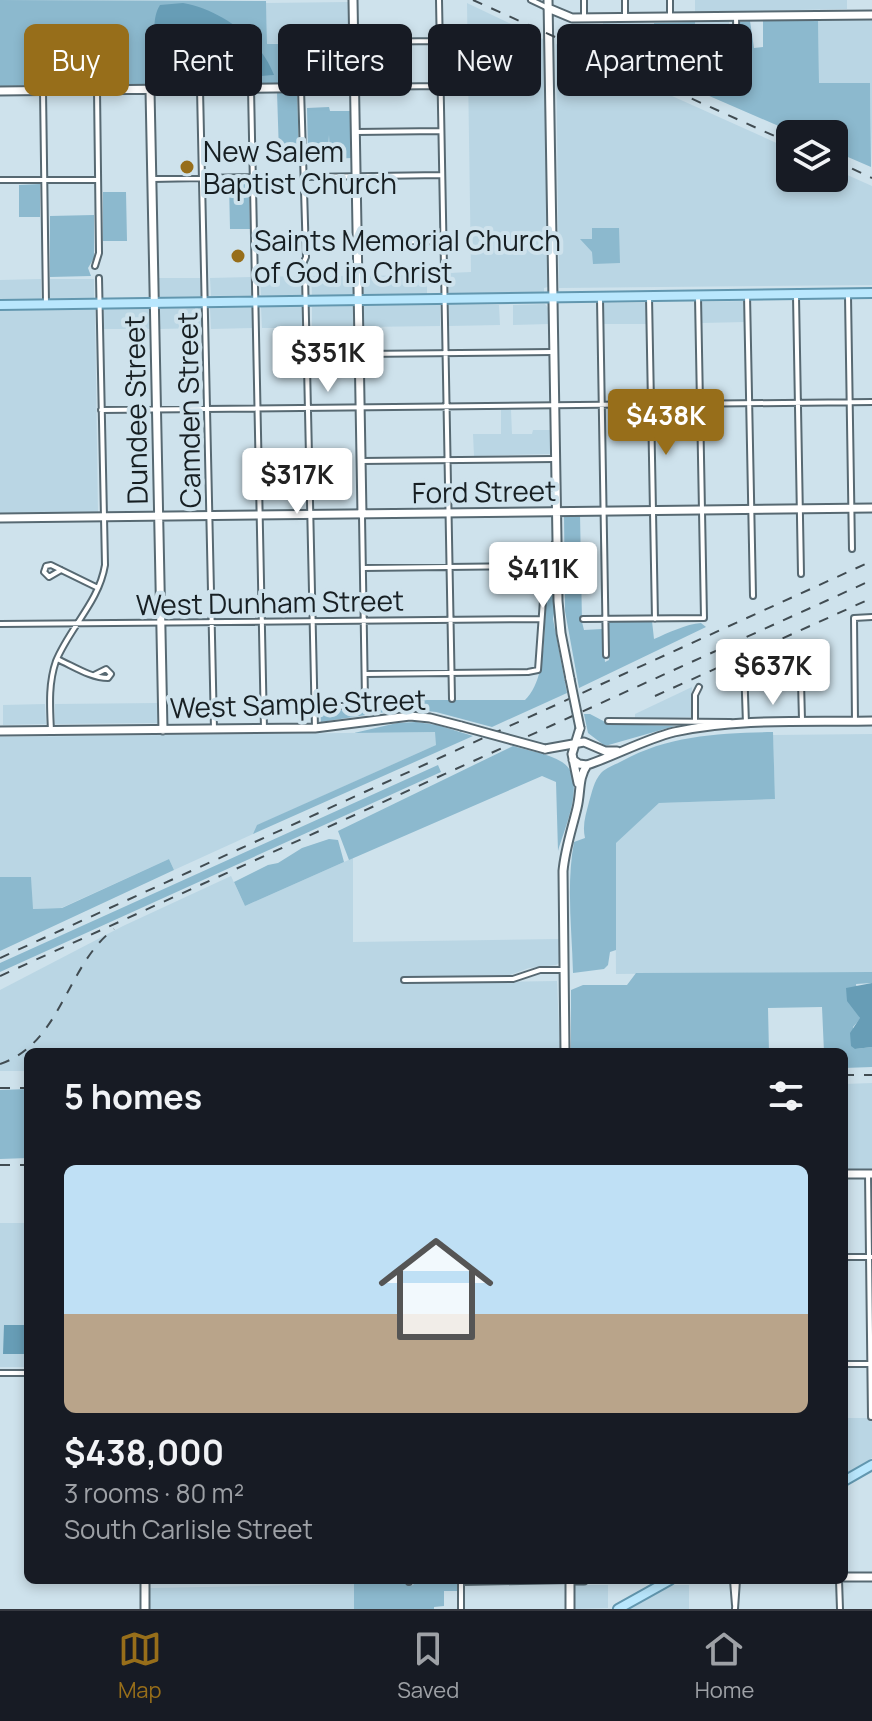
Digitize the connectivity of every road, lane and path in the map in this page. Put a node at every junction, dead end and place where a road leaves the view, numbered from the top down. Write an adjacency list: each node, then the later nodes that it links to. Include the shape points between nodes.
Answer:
1 (353, 0): 14 (street)
2 (439, 0): 15 (street)
3 (531, 0): 7 (street)
4 (584, 0): 12 (street)
5 (625, 0): 13 (street)
6 (670, 0): 10 (street)
7 (548, 4): 11 (street); 17 (street)
8 (872, 15): 9 (street)
9 (736, 16): 10 (street); 16 (street)
10 (670, 17): 13 (street)
11 (572, 18): 12 (street); 17 (street, via 557,20)
12 (584, 18): 13 (street)
13 (625, 18)
14 (354, 24)
15 (440, 24)
16 (736, 24)
17 (550, 30): 52 (street)
18 (0, 91): 19 (street)
19 (24, 91)
20 (43, 96): 37 (street)
21 (97, 96): 38 (street)
22 (150, 96): 35 (street, Dundee Street)
23 (200, 96): 34 (street, Camden Street)
24 (251, 96): 32 (street)
25 (301, 96): 33 (street)
26 (355, 96): 29 (street)
27 (441, 96): 28 (street)
28 (441, 131): 29 (street); 30 (street)
29 (355, 132): 31 (street)
30 (442, 175): 31 (street); 39 (street)
31 (356, 176): 33 (street); 40 (street)
32 (253, 177): 34 (street); 55 (street)
33 (304, 177): 41 (street)
34 (202, 178): 35 (street); 58 (street, Camden Street)
35 (152, 179): 57 (street, Dundee Street)
36 (0, 180): 37 (street)
37 (44, 180): 38 (street); 60 (street)
38 (98, 180): 42 (street)
39 (443, 241): 40 (street); 53 (street)
40 (357, 242): 54 (street)
41 (303, 264)
42 (95, 266)
43 (305, 275): 56 (street)
44 (99, 278): 59 (street)
45 (848, 293): 46 (main road); 48 (main road); 65 (street)
46 (872, 293)
47 (747, 294): 48 (main road); 49 (main road); 67 (street)
48 (796, 294): 68 (street)
49 (698, 295): 50 (main road); 69 (street)
50 (649, 296): 51 (main road); 72 (street)
51 (600, 297): 52 (main road); 71 (street)
52 (554, 298): 53 (main road); 62 (street)
53 (444, 299): 54 (main road); 63 (street)
54 (358, 300): 56 (main road); 64 (street)
55 (256, 301): 56 (main road); 58 (main road); 74 (street)
56 (306, 301): 75 (street)
57 (155, 302): 58 (main road); 59 (main road); 79 (street, Dundee Street)
58 (206, 302): 77 (street, Camden Street)
59 (99, 303): 60 (main road); 78 (street)
60 (46, 304): 61 (main road)
61 (0, 305)
62 (554, 352): 63 (street); 70 (street)
63 (445, 353): 64 (street); 73 (street)
64 (359, 354): 76 (street)
65 (850, 402): 66 (street); 68 (street); 83 (street)
66 (872, 402)
67 (749, 403): 68 (street); 69 (street); 85 (street)
68 (799, 403): 86 (street)
69 (700, 404): 72 (street); 87 (street)
70 (555, 405): 71 (street); 73 (street); 80 (street)
71 (602, 405): 72 (street); 88 (street)
72 (651, 405): 89 (street)
73 (446, 407): 76 (street); 81 (street)
74 (258, 408): 75 (street); 77 (street); 92 (street)
75 (309, 408): 76 (street); 93 (street)
76 (360, 408): 82 (street)
77 (208, 409): 79 (street); 96 (street, Camden Street)
78 (101, 410): 79 (street); 97 (street)
79 (157, 410): 95 (street, Dundee Street)
80 (557, 459): 81 (street); 90 (street)
81 (447, 460): 82 (street); 91 (street)
82 (361, 461): 94 (street)
83 (852, 508): 84 (street, Ford Street); 86 (street, Ford Street); 100 (street)
84 (872, 508)
85 (751, 509): 86 (street, Ford Street); 87 (street, Ford Street); 109 (street)
86 (800, 509): 107 (street)
87 (702, 510): 89 (street, Ford Street); 114 (street, via 704,618)
88 (604, 511): 89 (street, Ford Street); 90 (street, Ford Street); 113 (street)
89 (653, 511): 114 (street)
90 (557, 512): 91 (street, Ford Street); 99 (street)
91 (448, 514): 94 (street, Ford Street); 103 (street)
92 (260, 515): 93 (street, Ford Street); 96 (street, Ford Street); 119 (street)
93 (311, 515): 94 (street, Ford Street); 116 (street)
94 (362, 515): 104 (street)
95 (159, 516): 96 (street, Ford Street); 97 (street, Ford Street); 120 (street, Dundee Street)
96 (210, 516): 118 (street, Camden Street)
97 (104, 517): 98 (street, Ford Street); 108 (street, via 106,556)
98 (0, 518)
99 (557, 536): 101 (street); 140 (street, bridge, via 559,615)
100 (852, 549)
101 (548, 561): 102 (street); 106 (street)
102 (538, 566): 103 (street); 106 (street)
103 (449, 567): 104 (street); 115 (street)
104 (363, 568): 117 (street)
105 (61, 570): 108 (street)
106 (545, 572): 111 (street)
107 (801, 574)
108 (98, 588): 122 (street)
109 (753, 596)
110 (872, 617): 137 (street, via 854,618)
111 (541, 619): 115 (street, West Dunham Street); 127 (street, via 538,670)
112 (583, 619): 113 (street)
113 (605, 619): 114 (street); 124 (street)
114 (655, 619)
115 (450, 620): 117 (street, West Dunham Street); 127 (street)
116 (313, 621): 117 (street, West Dunham Street); 119 (street, West Dunham Street); 132 (street)
117 (364, 621): 128 (street)
118 (212, 622): 119 (street, West Dunham Street); 120 (street, West Dunham Street); 141 (street, Camden Street)
119 (262, 622): 142 (street)
120 (161, 623): 122 (street, West Dunham Street); 143 (street, Dundee Street)
121 (0, 624): 122 (street, West Dunham Street)
122 (78, 624): 125 (street)
123 (800, 643): 136 (street)
124 (606, 655)
125 (57, 659): 129 (street); 145 (street, via 50,687)
126 (744, 665): 138 (street)
127 (451, 673): 128 (street); 131 (street)
128 (365, 674): 132 (street, via 363,704)
129 (94, 675)
130 (699, 687): 134 (street)
131 (452, 699)
132 (315, 706): 139 (street)
133 (608, 721): 134 (street)
134 (695, 721): 138 (street)
135 (872, 721): 137 (street)
136 (802, 722): 137 (street); 138 (street)
137 (855, 722)
138 (746, 725): 149 (street, via 679,731)
139 (315, 728): 142 (street, West Sample Street); 148 (street, West Sample Street, bridge, via 410,716)
140 (580, 728): 146 (street); 147 (street)
141 (214, 729): 142 (street, West Sample Street); 143 (street, West Sample Street)
142 (264, 729)
143 (163, 730): 145 (street, West Sample Street)
144 (0, 731): 145 (street, West Sample Street)
145 (51, 731)
146 (576, 743): 147 (street); 148 (street, West Sample Street); 150 (street)
147 (590, 744): 149 (street); 151 (street, via 593,756)
148 (545, 749): 150 (street, West Sample Street, via 562,751)
149 (619, 751): 151 (street)
150 (572, 759): 151 (street); 152 (street)
151 (588, 764): 152 (street)
152 (579, 785): 153 (street, via 564,861)
153 (564, 970): 154 (street, via 540,970 513,979); 155 (street)
154 (404, 980)
155 (565, 1048)
156 (848, 1174): 157 (street)
157 (870, 1174): 159 (street)
158 (848, 1257): 159 (street)
159 (870, 1257): 161 (street)
160 (848, 1364): 161 (street)
161 (871, 1364): 164 (street)
162 (0, 1373): 163 (street)
163 (24, 1373)
164 (871, 1417)
165 (872, 1465): 166 (main road)
166 (848, 1479)
167 (872, 1577): 168 (street)
168 (848, 1578)
169 (145, 1584): 176 (street)
170 (461, 1584): 177 (street)
171 (570, 1584): 178 (street)
172 (663, 1584): 179 (main road)
173 (735, 1584): 175 (street)
174 (842, 1584): 180 (street)
175 (735, 1607)
176 (145, 1609)
177 (461, 1609)
178 (570, 1609)
179 (618, 1609)
180 (840, 1609)

